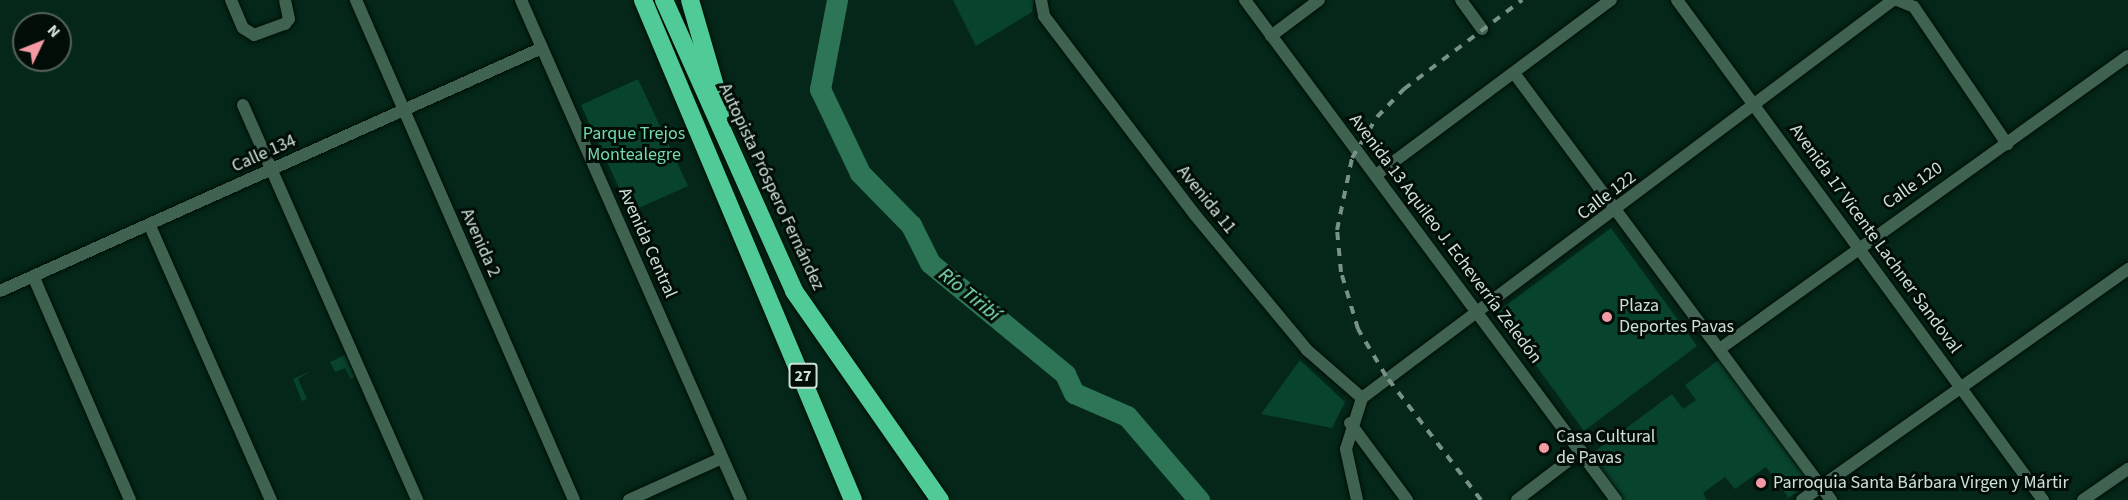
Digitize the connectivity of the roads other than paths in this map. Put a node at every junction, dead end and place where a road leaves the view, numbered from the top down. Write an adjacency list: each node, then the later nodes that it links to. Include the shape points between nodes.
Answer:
1 (231, 0): 2 (street, via 243,28 254,35 285,24 289,19)
2 (285, 0)
3 (356, 0): 23 (street, Avenida 2)
4 (521, 0): 18 (street, Avenida Central)
5 (643, 0): 49 (highway, 27)
6 (664, 0): 26 (highway, Autopista Próspero Fernández / 27)
7 (690, 0): 26 (highway)
8 (1245, 0): 17 (street, Avenida 13 Aquileo J. Echeverría Zeledón)
9 (1319, 0): 17 (street)
10 (1461, 0): 16 (street)
11 (1611, 0): 20 (street)
12 (1677, 0): 21 (street, Avenida 17 Vicente Lachner Sandoval)
13 (1893, 0): 21 (street, Calle 122)
14 (1897, 0): 24 (street, via 1914,7)
15 (1041, 5): 37 (street, Avenida 11, via 1272,310)
16 (1482, 29)
17 (1271, 36): 27 (street, Avenida 13 Aquileo J. Echeverría Zeledón)
18 (542, 48): 23 (street, Calle 134); 40 (street, Avenida Central)
19 (2128, 56): 24 (street, Calle 120)
20 (1514, 74): 27 (street); 28 (street)
21 (1755, 104): 28 (street, Calle 122); 30 (street, Avenida 17 Vicente Lachner Sandoval)
22 (243, 105): 25 (street)
23 (402, 112): 25 (street, Calle 134); 46 (street, Avenida 2)
24 (2007, 144): 30 (street, Calle 120)
25 (270, 170): 29 (street, Calle 134); 45 (street)
26 (739, 175): 50 (highway, Autopista Próspero Fernández / 27, via 794,291)
27 (1376, 175): 34 (street, Avenida 13 Aquileo J. Echeverría Zeledón)
28 (1618, 211): 34 (street, Calle 122); 35 (street)
29 (150, 226): 32 (street, Calle 134); 44 (street)
30 (1858, 247): 35 (street, Calle 120); 36 (street, Avenida 17 Vicente Lachner Sandoval)
31 (2128, 269): 36 (street)
32 (34, 278): 33 (street, Calle 134); 43 (street)
33 (0, 291)
34 (1479, 313): 37 (street, Calle 122); 39 (street, Avenida 13 Aquileo J. Echeverría Zeledón)
35 (1721, 348): 42 (street)
36 (1961, 385): 42 (street); 57 (street, Avenida 17 Vicente Lachner Sandoval)
37 (1362, 398): 38 (street, Calle 122)
38 (1350, 423): 51 (street, Calle 122, via 1346,449); 52 (street)
39 (1581, 452): 53 (street); 54 (street, Avenida 13 Aquileo J. Echeverría Zeledón)
40 (722, 458): 47 (street); 48 (street, Avenida Central)
41 (2128, 469): 58 (street)
42 (1821, 486): 55 (street); 56 (street)
43 (130, 500)
44 (271, 500)
45 (417, 500)
46 (574, 500)
47 (628, 500)
48 (741, 500)
49 (853, 500)
50 (940, 500)
51 (1357, 500)
52 (1407, 500)
53 (1517, 500)
54 (1616, 500)
55 (1802, 500)
56 (1831, 500)
57 (2043, 500)
58 (2083, 500)

